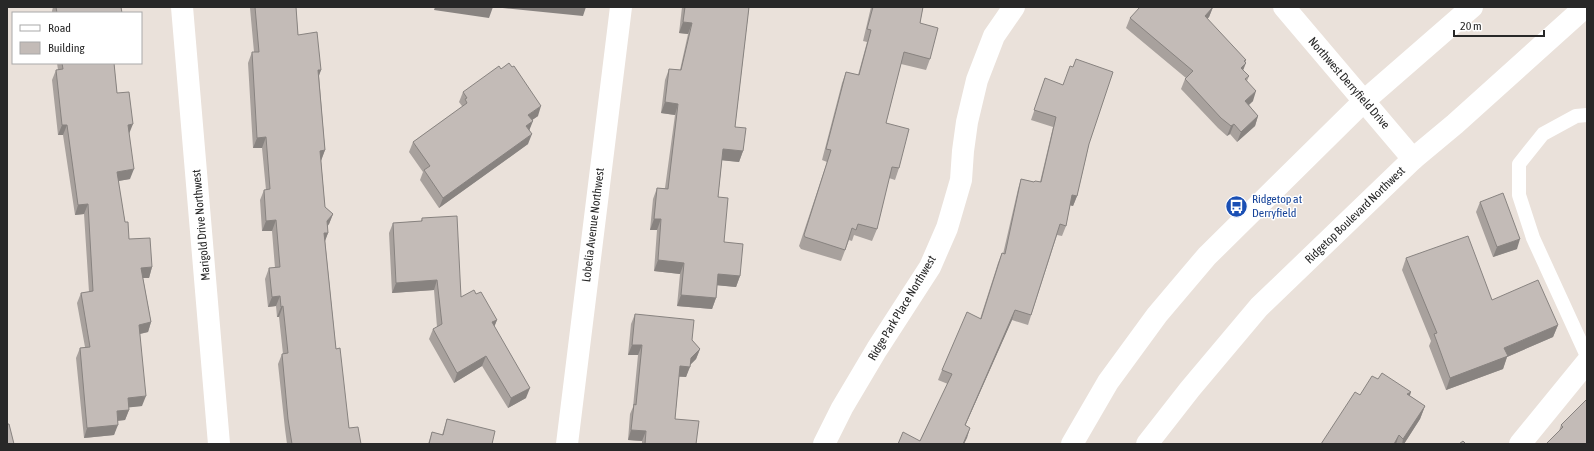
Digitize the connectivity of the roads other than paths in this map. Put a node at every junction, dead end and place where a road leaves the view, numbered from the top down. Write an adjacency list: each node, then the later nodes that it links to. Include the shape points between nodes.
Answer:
1 (182, 7): 12 (street, Marigold Drive Northwest)
2 (621, 7): 13 (street, Lobelia Avenue Northwest)
3 (1014, 7): 14 (street, Ridge Park Place Northwest, via 994,36 977,80 966,130 961,180 947,228 930,266 877,349)
4 (1284, 7): 7 (street, Northwest Derryfield Drive)
5 (1472, 7): 7 (street)
6 (1585, 7): 9 (street, Ridgetop Boulevard Northwest)
7 (1364, 101): 9 (street, Northwest Derryfield Drive); 15 (street, via 1207,256 1157,314 1108,382)
8 (1587, 115): 10 (lane, via 1576,116 1543,134 1519,164 1519,196 1533,238)
9 (1413, 159): 16 (street, Ridgetop Boulevard Northwest, via 1259,307)
10 (1587, 356)
11 (1587, 362): 17 (street)
12 (219, 444)
13 (567, 444)
14 (824, 444)
15 (1072, 444)
16 (1147, 444)
17 (1520, 444)

